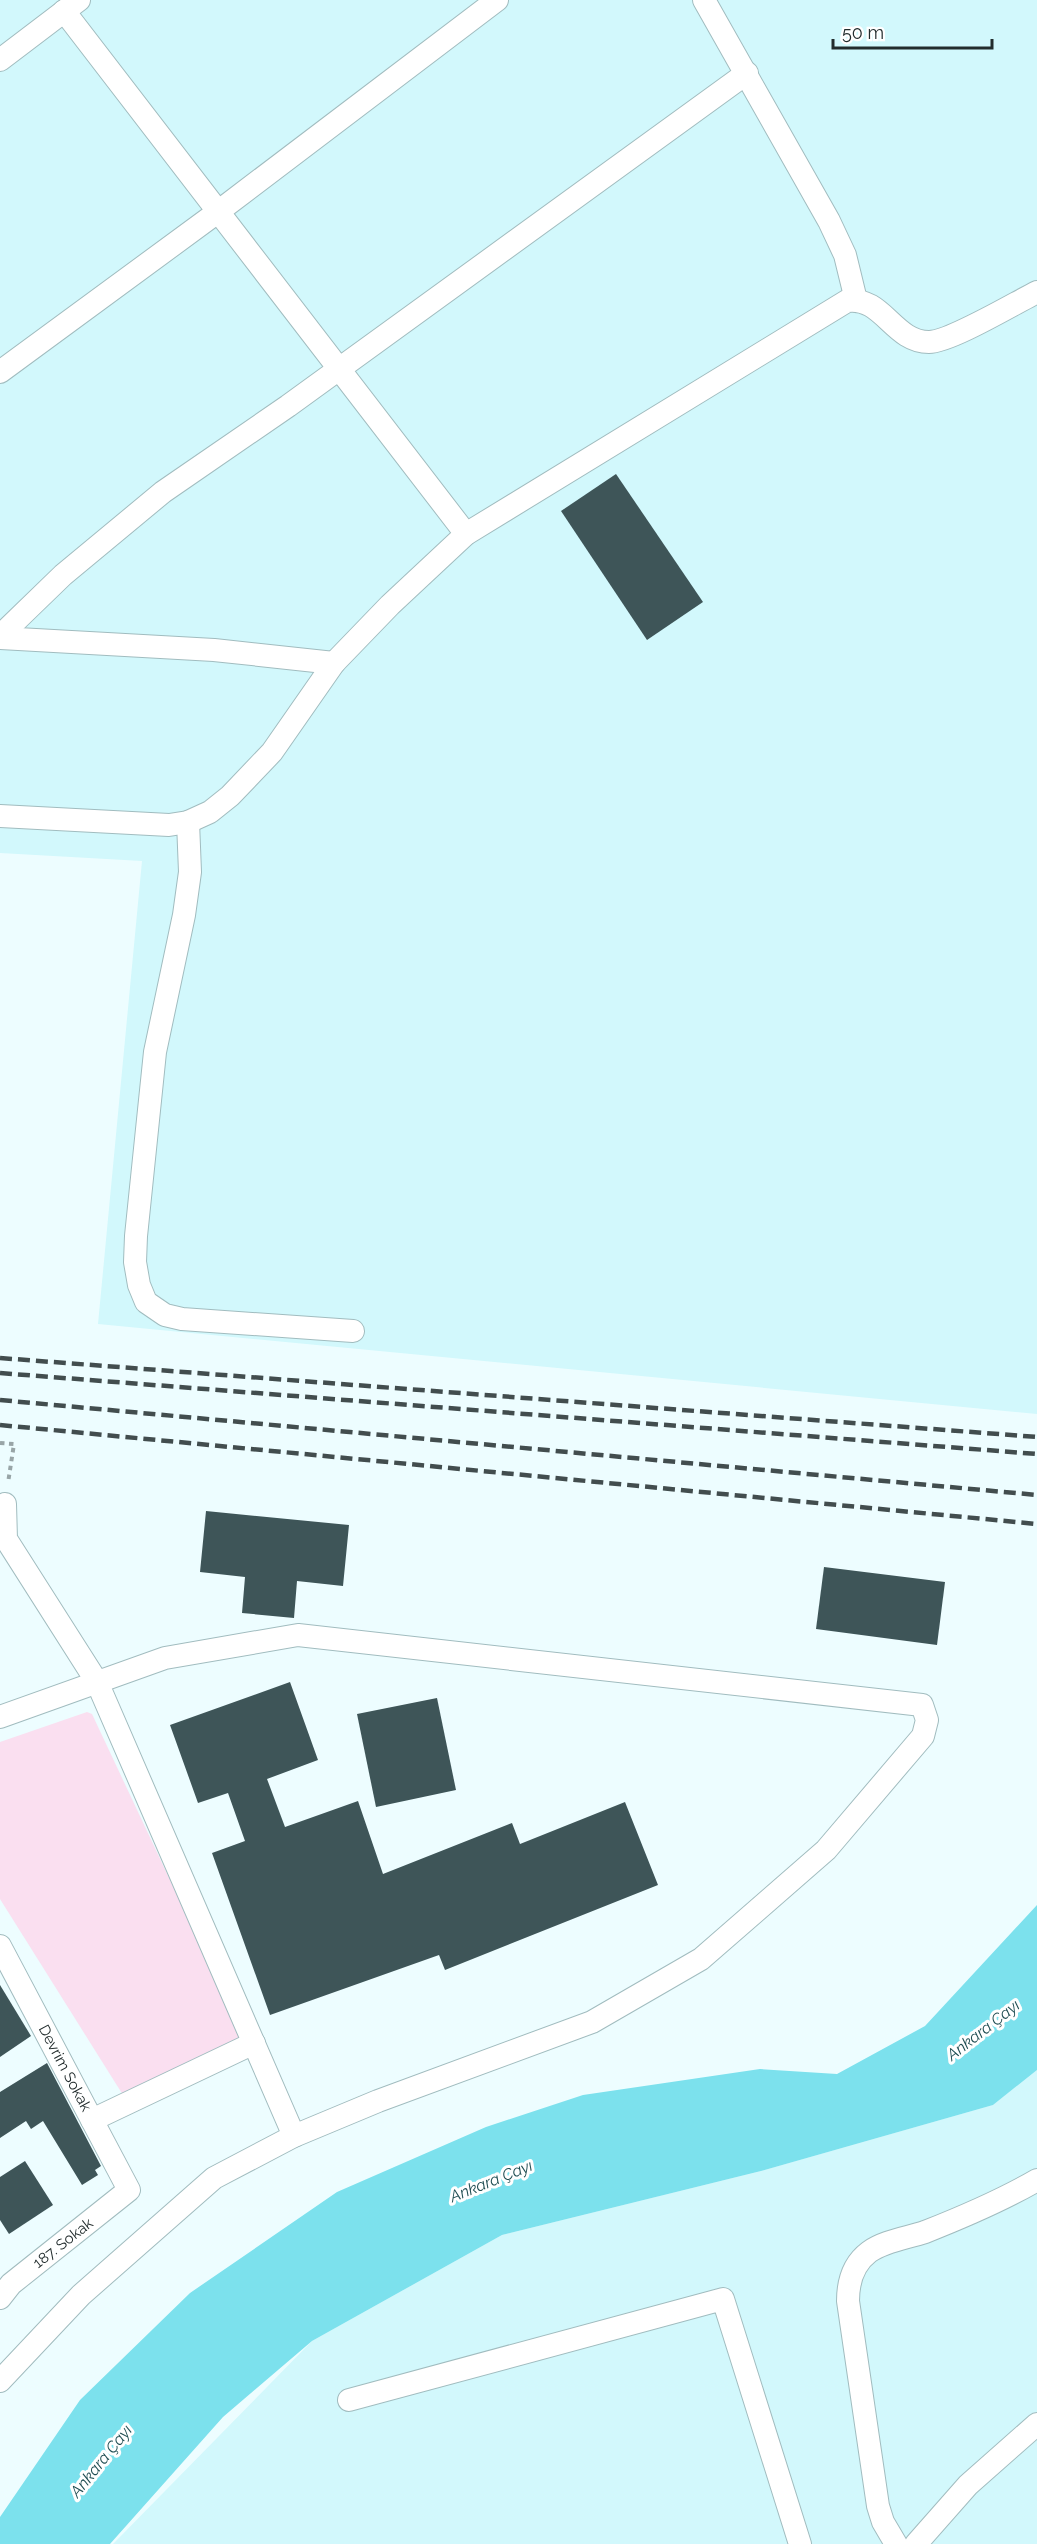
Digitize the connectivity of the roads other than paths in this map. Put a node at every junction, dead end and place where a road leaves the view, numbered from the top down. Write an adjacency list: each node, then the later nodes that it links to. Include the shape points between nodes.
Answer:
1 (497, 0): 6 (street)
2 (704, 0): 5 (street)
3 (72, 6): 4 (street); 6 (street)
4 (0, 60)
5 (747, 73): 8 (street, via 829,220 845,255); 9 (street)
6 (219, 211): 9 (street); 10 (street)
7 (1037, 292): 8 (street, via 949,338 929,342 906,337 878,310)
8 (856, 300): 11 (street, via 834,307)
9 (338, 370): 11 (street); 12 (street, via 163,492 63,575)
10 (0, 372)
11 (466, 534): 13 (street)
12 (0, 637): 13 (street, via 214,650)
13 (334, 663): 15 (street, via 272,752 230,796 210,812)
14 (0, 816): 15 (street, via 142,825)
15 (188, 822): 16 (street, via 190,872 155,1052 139,1201 135,1262 139,1285 146,1302 182,1319)
16 (353, 1331)
17 (5, 1504): 18 (street, via 6,1539)
18 (97, 1682): 19 (street); 21 (street); 23 (street, via 165,1658 298,1635 922,1705 927,1720 923,1736 826,1851 701,1959 592,2022)
19 (0, 1717)
20 (0, 1946): 22 (street, Devrim Sokak)
21 (254, 2043): 22 (street); 23 (street)
22 (92, 2120): 25 (street, Devrim Sokak)
23 (294, 2136): 27 (street, via 214,2178 81,2295)
24 (1037, 2180): 31 (street, via 945,2224 877,2248 860,2260 850,2279 848,2301 878,2506)
25 (129, 2190): 26 (street, 187. Sokak)
26 (4, 2283)
27 (0, 2381)
28 (349, 2400): 30 (street, via 723,2299)
29 (1037, 2424): 32 (street, via 968,2485)
30 (800, 2544)
31 (896, 2544)
32 (916, 2544)

